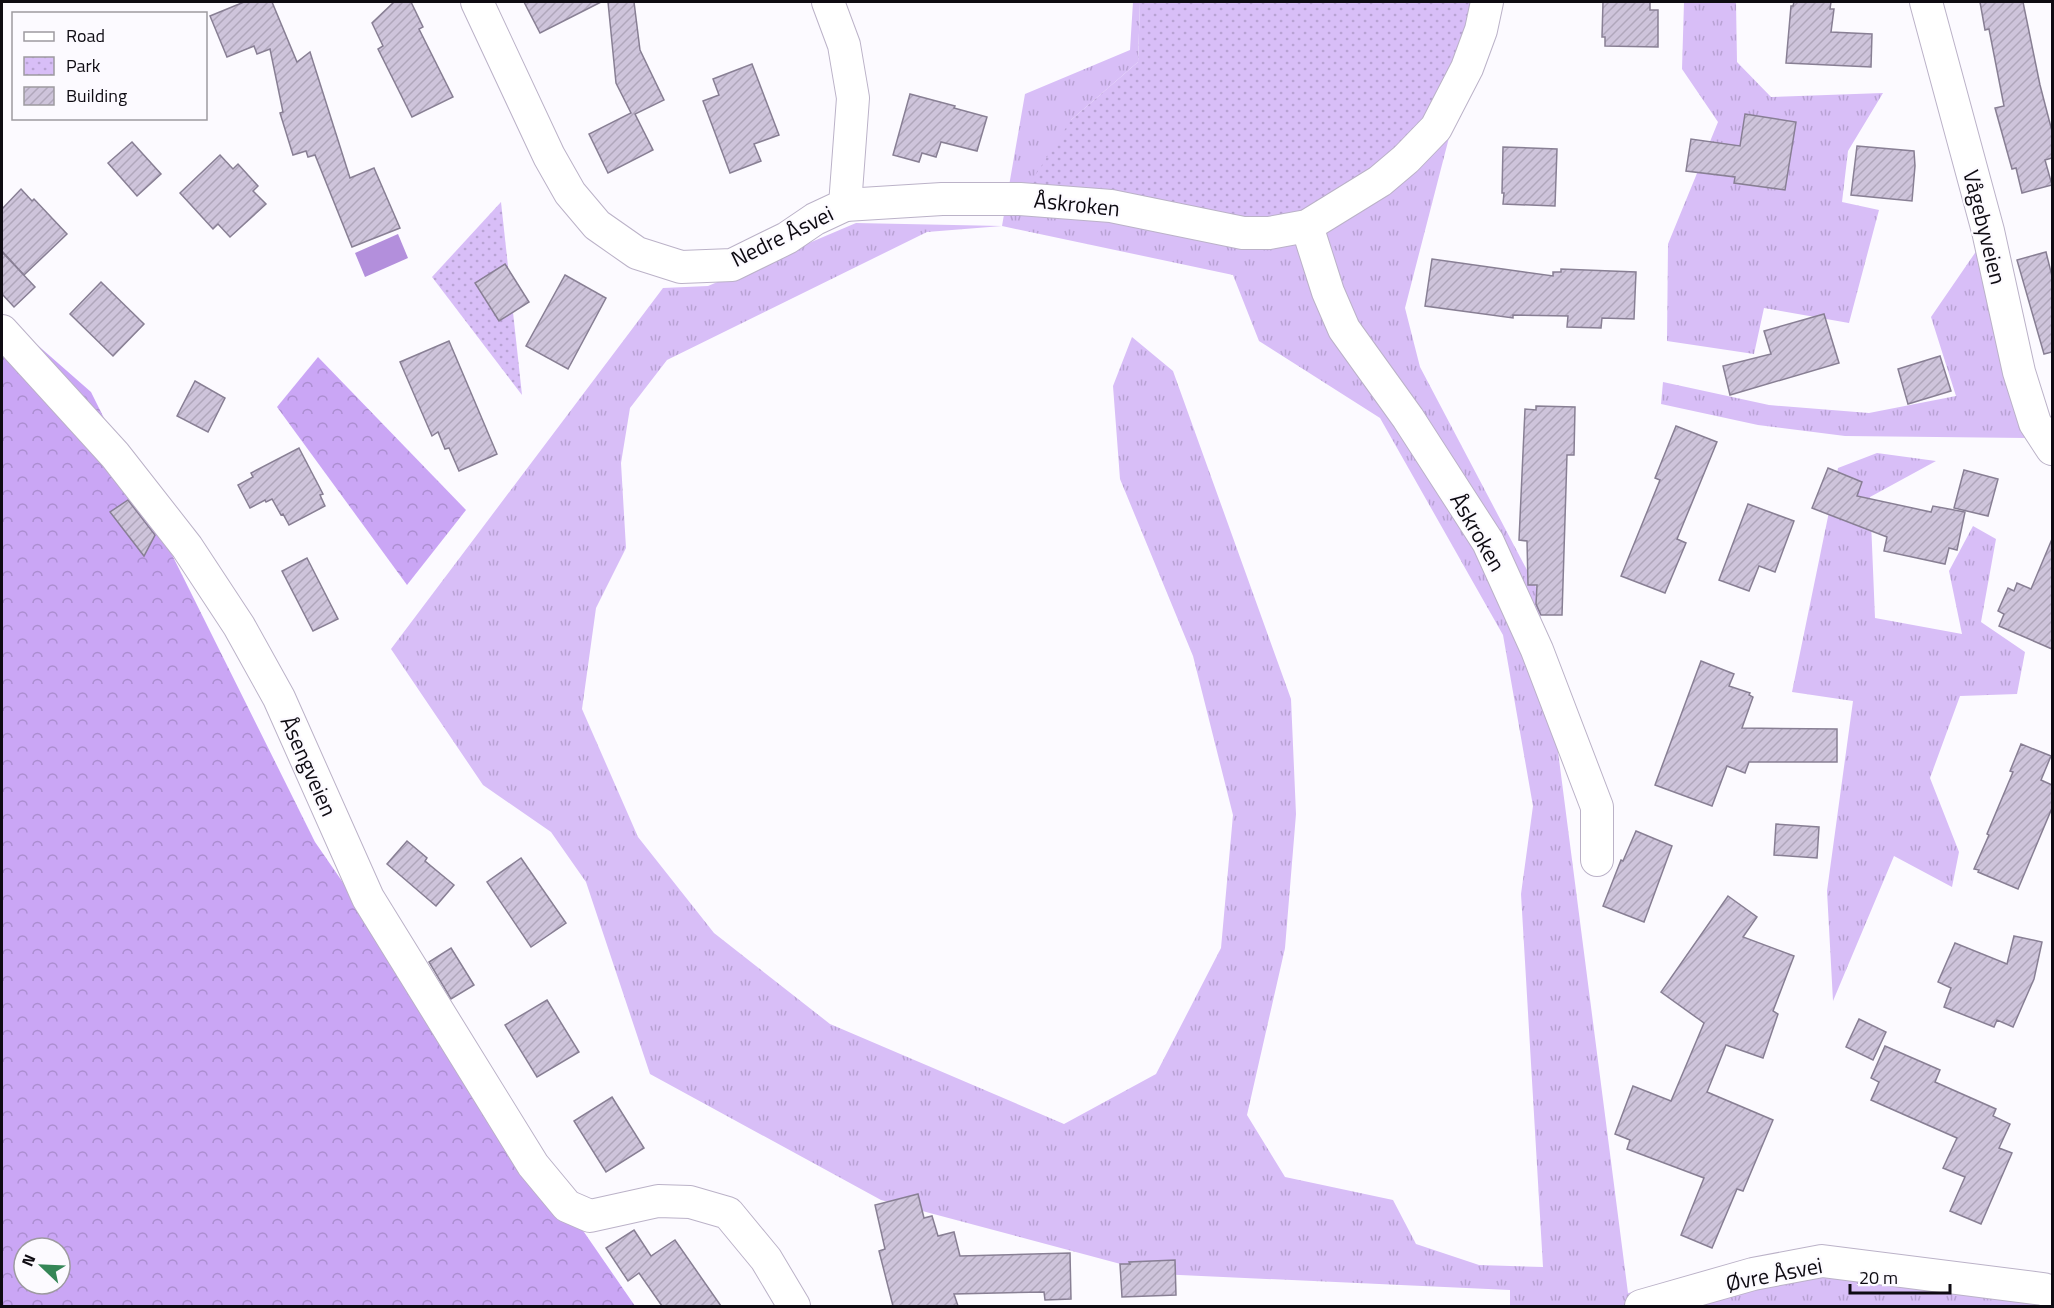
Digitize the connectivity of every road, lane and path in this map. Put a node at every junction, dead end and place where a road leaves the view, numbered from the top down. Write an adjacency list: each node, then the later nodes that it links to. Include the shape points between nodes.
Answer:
1 (477, 2): 5 (street, Nedre Åsvei, via 570,193 597,225 637,253 681,267 732,265)
2 (828, 2): 5 (street, Nedre Åsvei, via 844,45 853,98)
3 (1487, 2): 6 (street, Åskroken, via 1467,68 1436,128 1380,181)
4 (1926, 2): 8 (street, Vågebyveien, via 1988,231 2019,372 2035,423)
5 (845, 205): 6 (street, Åskroken, via 1020,199 1111,206 1243,233)
6 (1307, 226): 9 (street, Åskroken, via 1344,329 1408,418 1488,542 1537,650 1597,807)
7 (2, 331): 11 (street, Åsengveien, via 115,454 187,547 239,627 279,698 368,898 533,1165 567,1206 590,1216 658,1202 690,1202 728,1213 766,1259)
8 (2052, 449)
9 (1597, 860)
10 (2052, 1292): 12 (street, Øvre Åsvei, via 1822,1262 1753,1274)
11 (794, 1306)
12 (1641, 1306)

